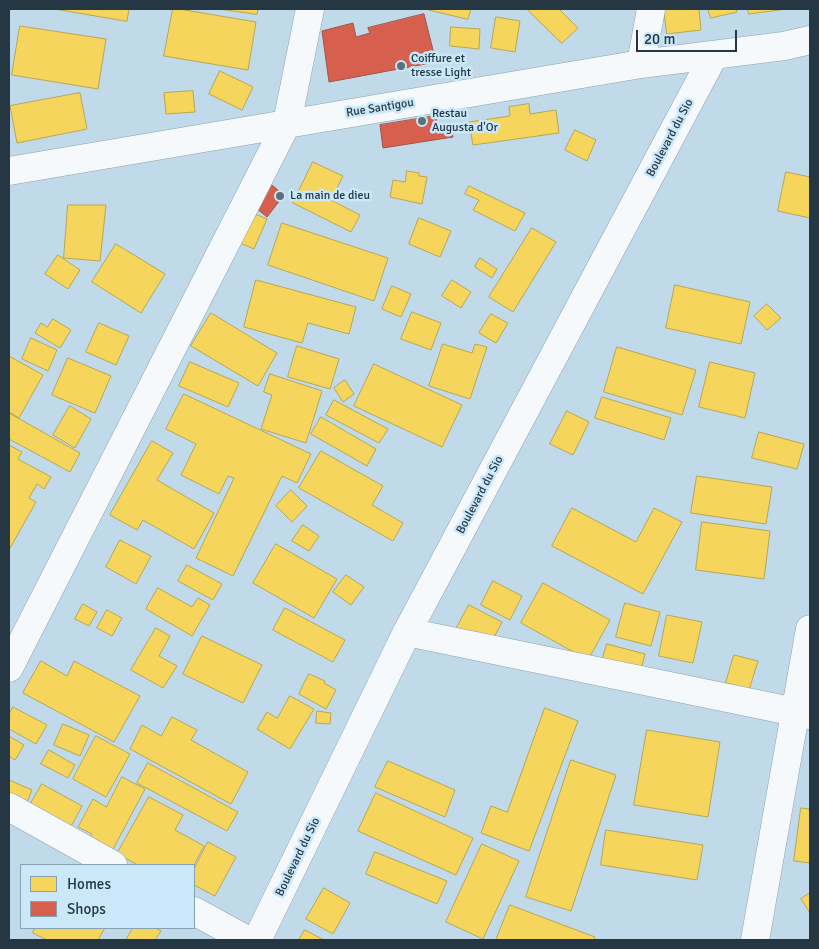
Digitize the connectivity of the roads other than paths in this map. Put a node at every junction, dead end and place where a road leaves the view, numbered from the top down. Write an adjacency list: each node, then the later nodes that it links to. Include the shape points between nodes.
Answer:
1 (310, 9): 6 (street)
2 (651, 9): 5 (street)
3 (810, 40): 4 (street, Rue Santigou)
4 (714, 55): 5 (street, Rue Santigou); 9 (street, Boulevard du Sio)
5 (641, 64): 6 (street, Rue Santigou)
6 (287, 123): 7 (street, Rue Santigou); 10 (street)
7 (9, 171)
8 (810, 629): 11 (street)
9 (407, 632): 11 (street); 16 (street, Boulevard du Sio)
10 (9, 668)
11 (802, 713): 17 (street)
12 (9, 807): 13 (street)
13 (111, 864)
14 (195, 911): 15 (street)
15 (247, 940)
16 (257, 940)
17 (755, 940)

